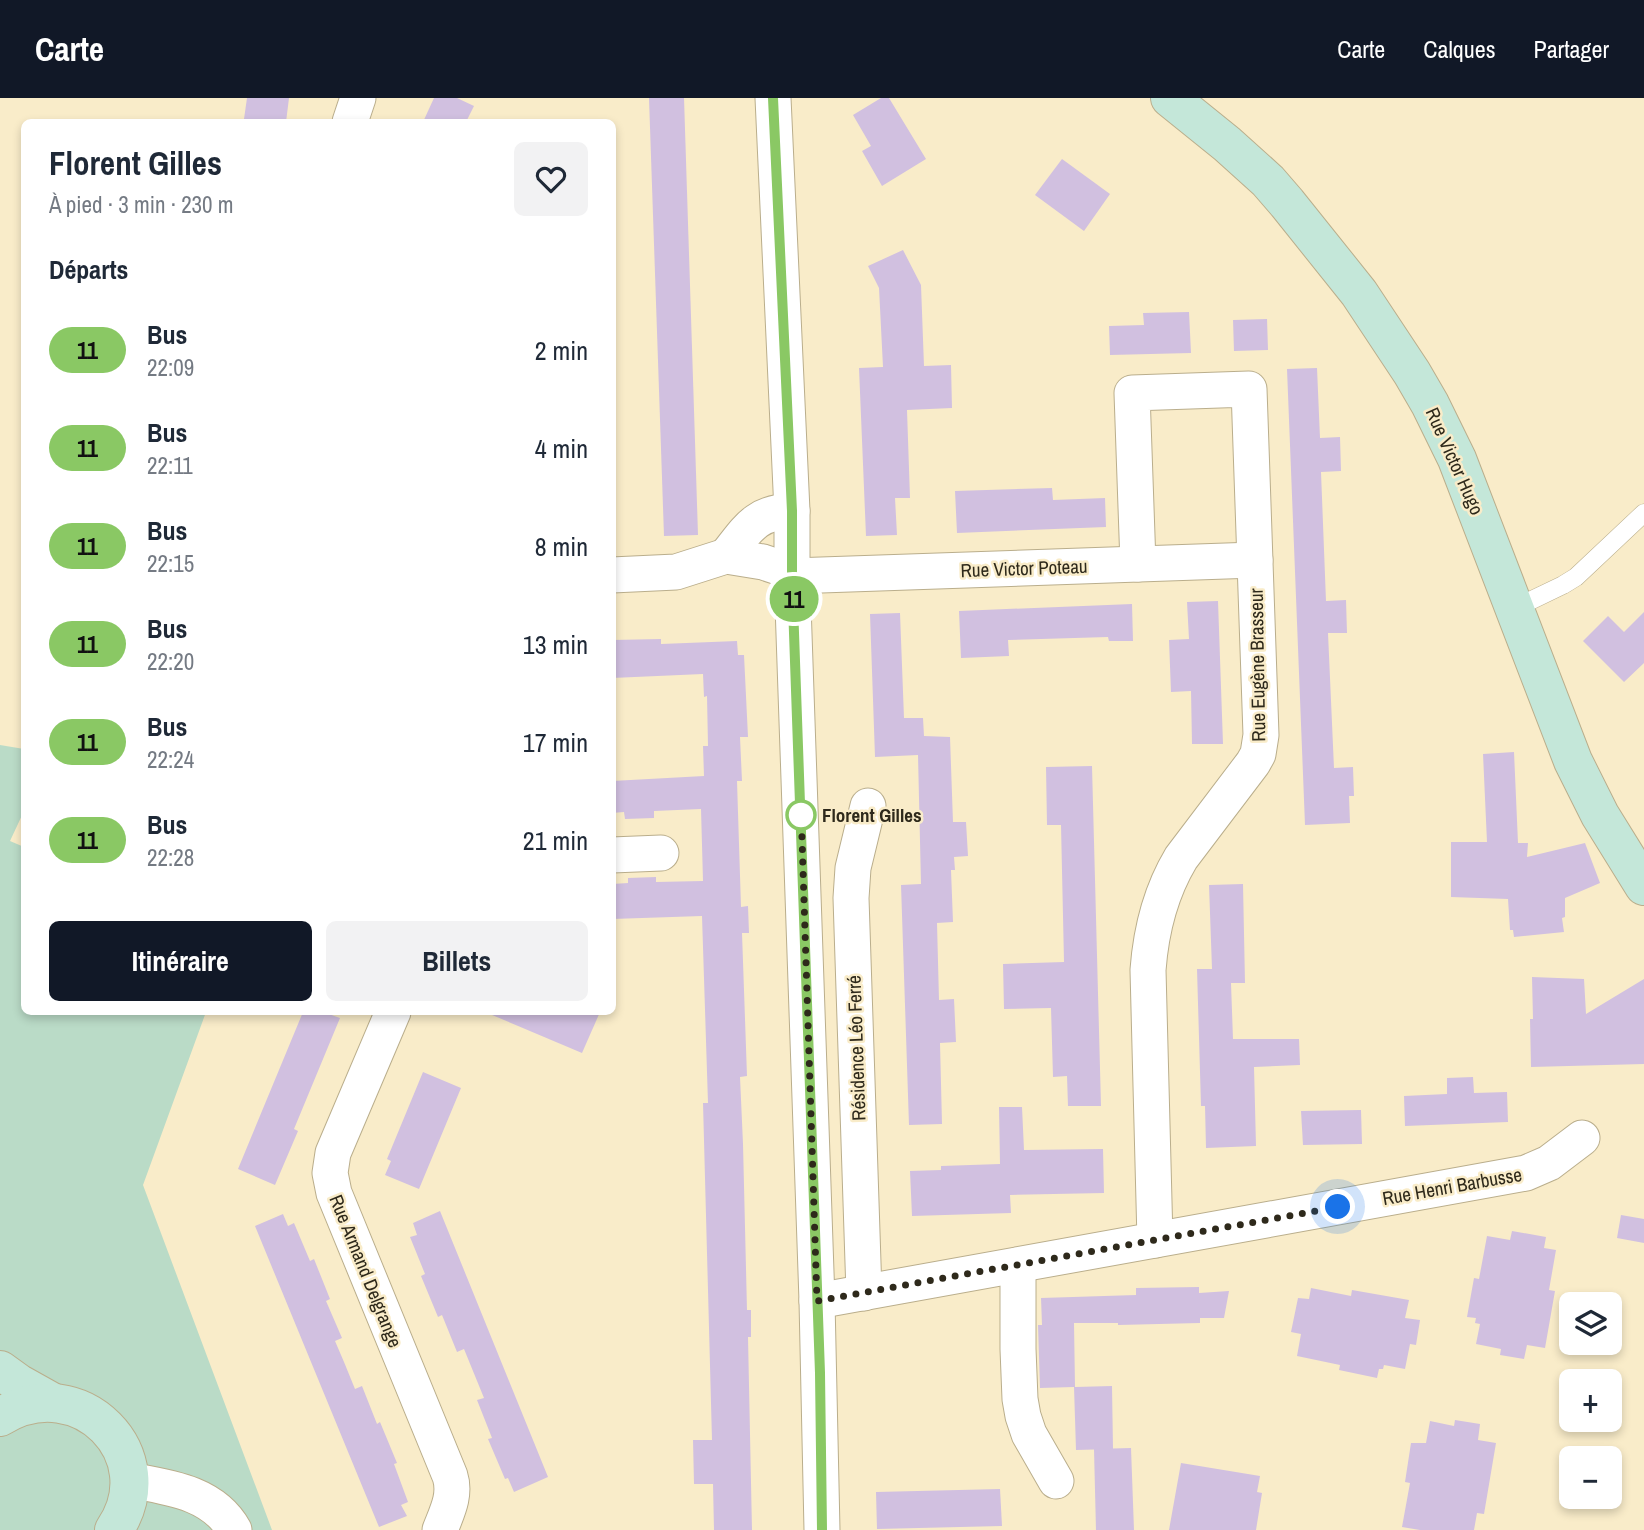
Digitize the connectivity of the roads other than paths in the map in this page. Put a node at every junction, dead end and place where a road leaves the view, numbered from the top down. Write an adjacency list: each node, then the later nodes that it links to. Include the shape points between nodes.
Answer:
1 (358, 98): 4 (street)
2 (773, 98): 5 (street)
3 (1170, 98): 12 (street, Rue Victor Hugo, via 1268,181 1379,321 1444,430)
4 (351, 119)
5 (792, 511): 7 (street, via 757,520); 11 (street)
6 (1644, 513): 12 (lane, via 1576,577)
7 (726, 556): 10 (street, via 676,572); 11 (street, via 763,562)
8 (1255, 560): 9 (street, Rue Victor Poteau); 9 (street, Rue Eugène Brasseur, via 1249,389 1132,393); 19 (street, Rue Eugène Brasseur, via 1258,754 1181,858 1160,901 1151,937)
9 (1138, 564): 11 (street, Rue Victor Poteau)
10 (616, 575)
11 (792, 576): 22 (street)
12 (1515, 608): 16 (street, Rue Victor Hugo, via 1573,761)
13 (868, 806): 21 (street, Résidence Léo Ferré, via 852,868 851,898)
14 (661, 853): 15 (street)
15 (616, 855)
16 (1644, 886)
17 (392, 1015): 30 (street, Rue Armand Delgrange, via 332,1153 330,1173 334,1193 450,1475 451,1503)
18 (1582, 1138): 19 (street, Rue Henri Barbusse, via 1549,1163 1526,1172)
19 (1155, 1240): 20 (street, Rue Henri Barbusse)
20 (1018, 1265): 21 (street, Rue Henri Barbusse); 27 (street, via 1020,1399 1029,1434)
21 (864, 1293): 22 (street, Rue Henri Barbusse)
22 (817, 1301): 31 (street)
23 (0, 1370): 24 (street)
24 (52, 1402): 25 (street, via 30,1403); 26 (street, via 76,1407 105,1426 124,1456)
25 (0, 1416)
26 (129, 1480): 28 (street, via 126,1504); 29 (street, via 206,1501)
27 (1056, 1481)
28 (114, 1530)
29 (234, 1530)
30 (440, 1530)
31 (822, 1530)

